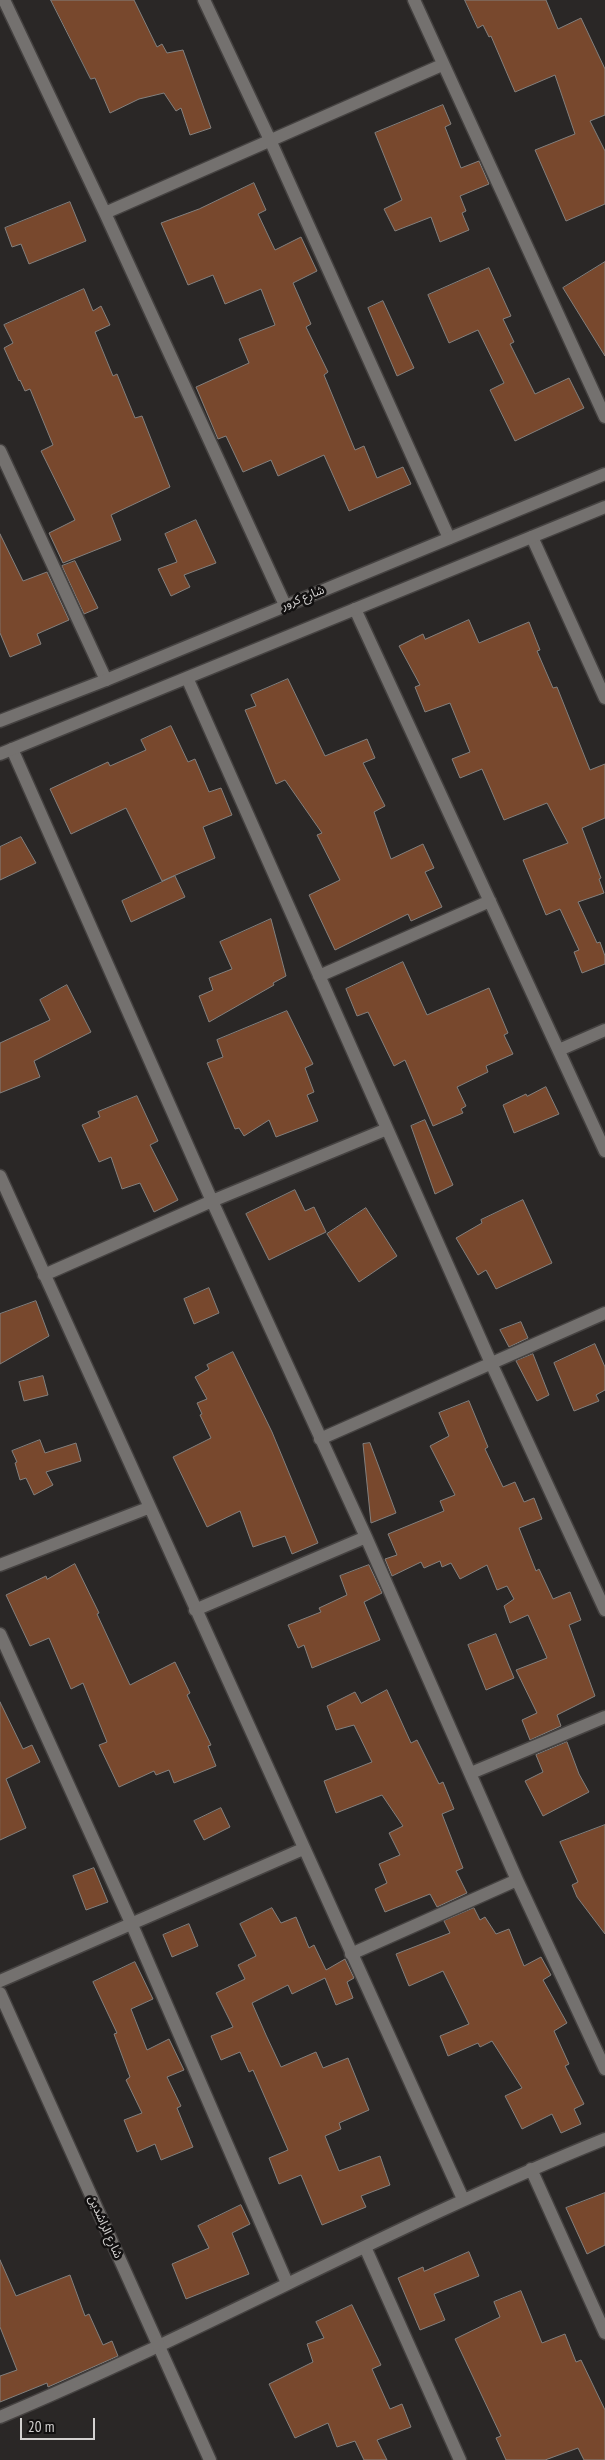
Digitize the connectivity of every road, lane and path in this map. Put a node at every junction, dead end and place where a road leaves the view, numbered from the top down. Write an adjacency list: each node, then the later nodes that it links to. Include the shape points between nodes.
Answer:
1 (204, 0): 5 (street)
2 (414, 0): 4 (street)
3 (4, 9): 6 (street)
4 (442, 65): 5 (street); 7 (street)
5 (270, 140): 6 (street); 12 (street)
6 (105, 213): 13 (street)
7 (605, 417)
8 (0, 451): 15 (street)
9 (605, 474): 12 (street, شارع كرور)
10 (605, 508): 11 (street)
11 (532, 537): 14 (street); 17 (street)
12 (449, 538): 13 (street, شارع كرور)
13 (285, 605): 15 (street, شارع كرور)
14 (355, 609): 16 (street); 20 (street)
15 (106, 680): 18 (street, شارع كرور)
16 (188, 680): 19 (street); 21 (street)
17 (605, 698)
18 (0, 721)
19 (6, 752): 27 (street)
20 (490, 902): 21 (street); 23 (street)
21 (319, 976): 24 (street)
22 (605, 1030): 23 (street)
23 (559, 1050): 25 (street)
24 (387, 1129): 27 (street); 30 (street)
25 (605, 1151)
26 (0, 1176): 28 (street)
27 (212, 1201): 28 (street); 31 (street)
28 (44, 1275): 32 (street)
29 (605, 1313): 30 (street)
30 (491, 1363): 31 (street); 36 (street)
31 (320, 1439): 33 (street)
32 (148, 1508): 34 (street); 35 (street)
33 (366, 1537): 35 (street); 39 (street)
34 (0, 1565)
35 (195, 1610): 40 (street)
36 (605, 1610)
37 (0, 1634): 42 (street)
38 (605, 1717): 39 (street)
39 (472, 1773): 41 (street)
40 (303, 1848): 42 (street); 43 (street)
41 (517, 1880): 43 (street); 46 (street)
42 (132, 1925): 44 (street); 51 (street)
43 (351, 1954): 49 (street)
44 (0, 1981)
45 (0, 1993): 53 (street, شارع الراشدين)
46 (605, 2069)
47 (605, 2139): 48 (street)
48 (530, 2169): 49 (street); 52 (street)
49 (463, 2199): 50 (street)
50 (365, 2247): 51 (street); 56 (street)
51 (286, 2282): 53 (street)
52 (605, 2333)
53 (160, 2347): 54 (street); 55 (street, شارع الراشدين)
54 (0, 2416)
55 (210, 2460)
56 (460, 2460)

